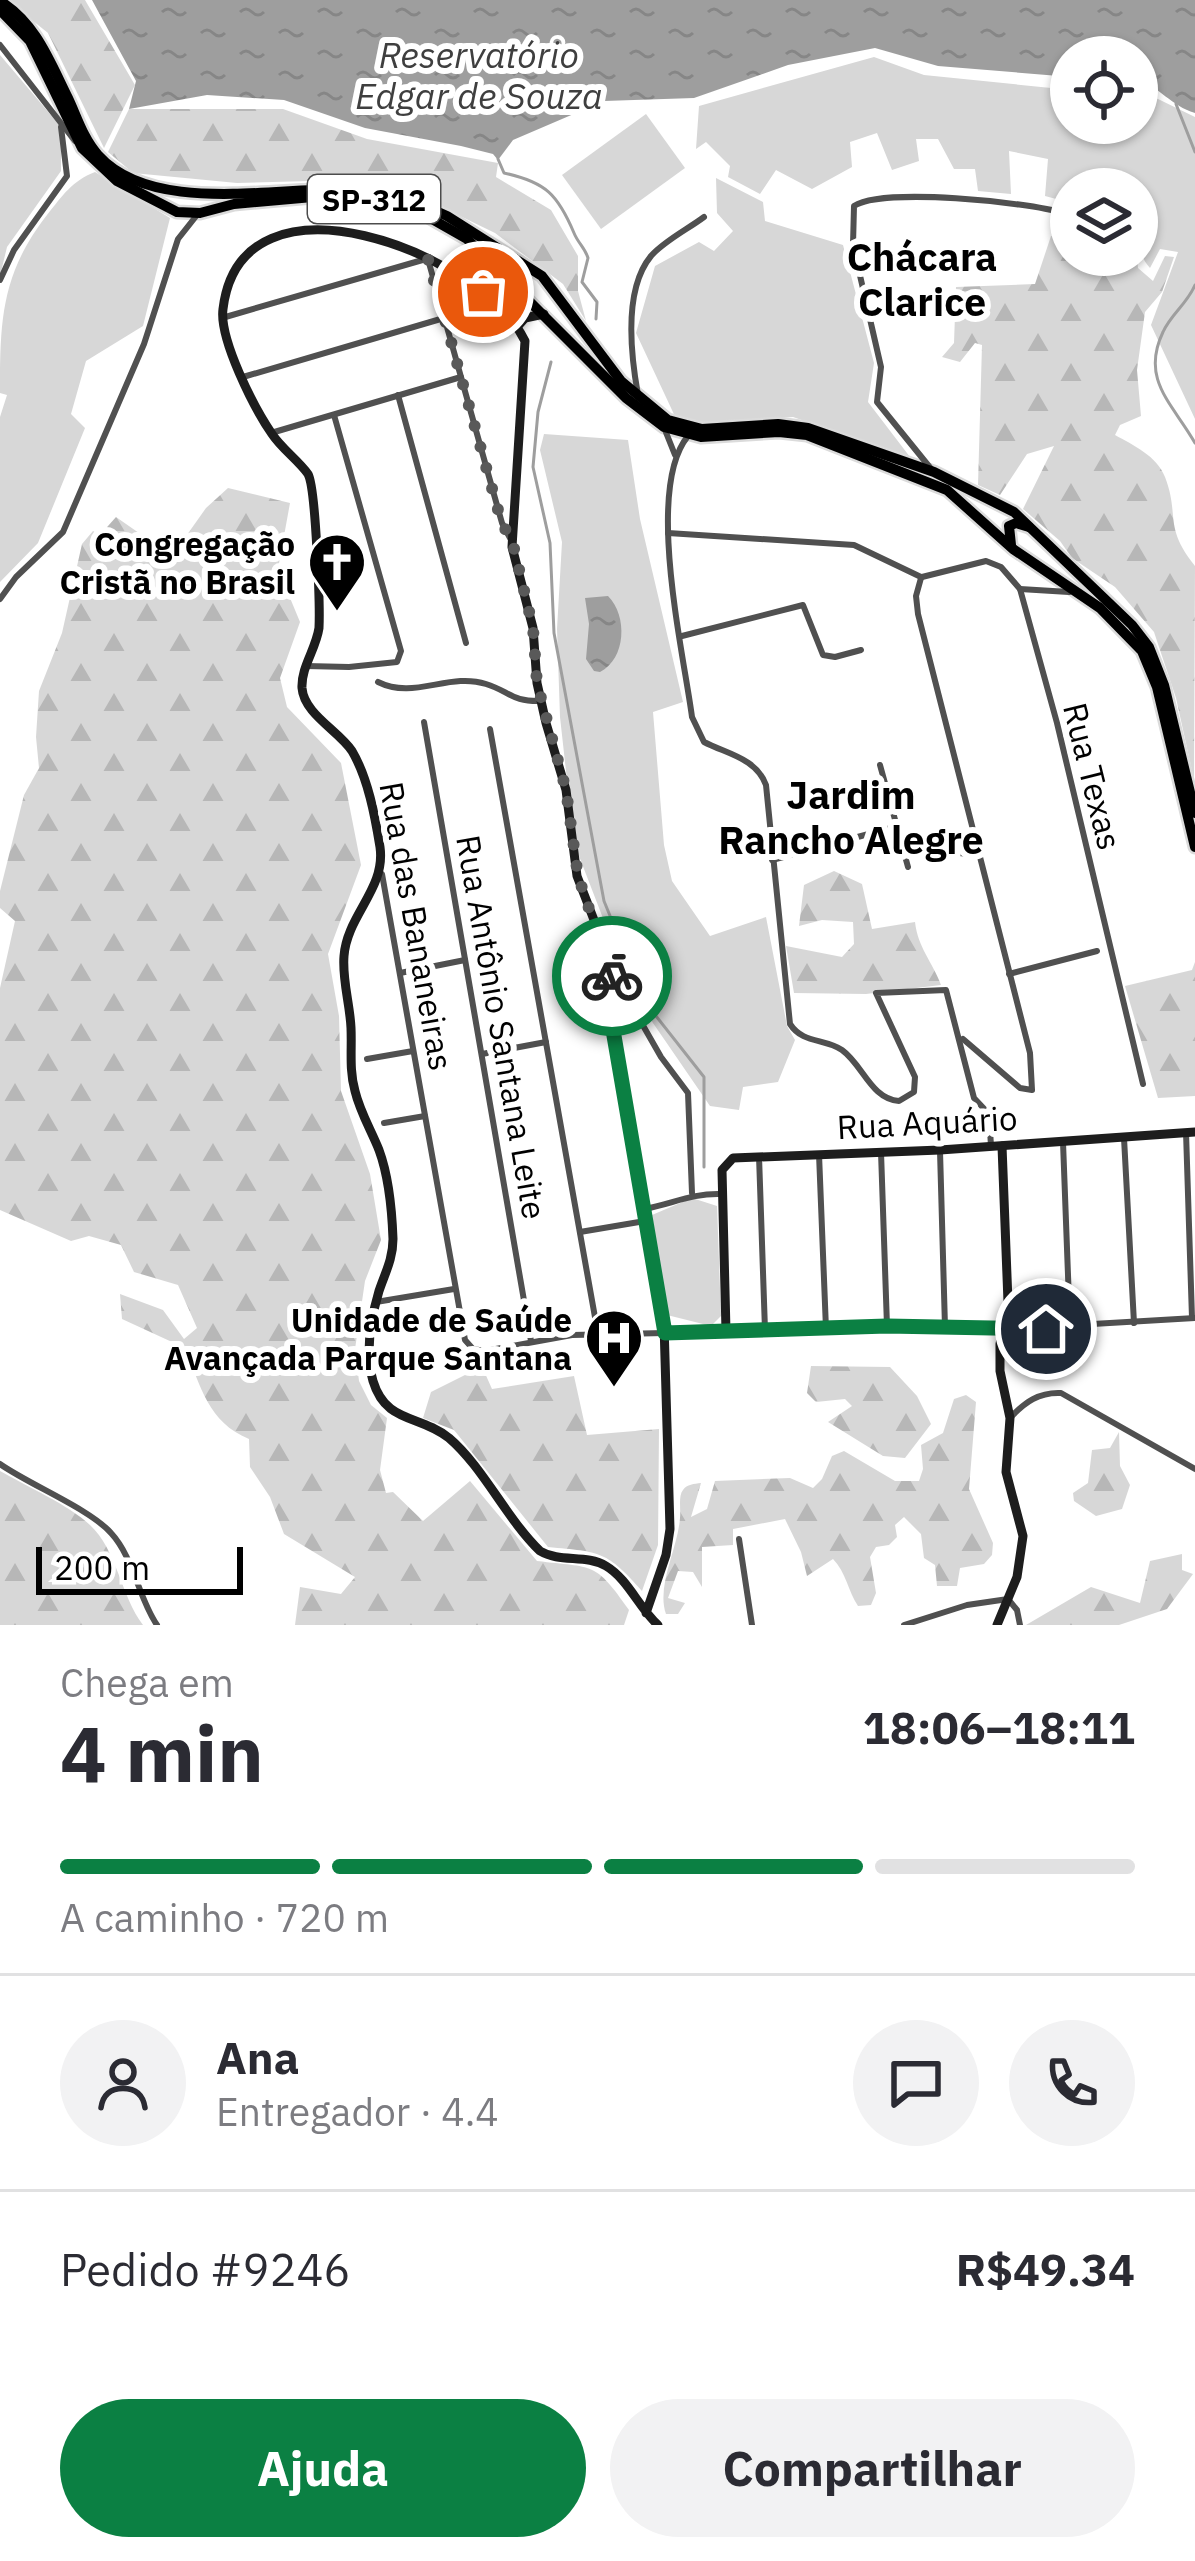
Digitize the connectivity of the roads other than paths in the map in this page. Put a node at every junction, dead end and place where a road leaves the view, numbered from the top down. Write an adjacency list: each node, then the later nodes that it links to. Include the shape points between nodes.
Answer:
1 (0, 6): 3 (main road, SP-312, via 30,41); 4 (main road, SP-312, via 37,37)
2 (0, 45): 3 (street)
3 (64, 122): 4 (main road); 5 (street)
4 (84, 146): 5 (street); 6 (main road, SP-312, via 130,179); 9 (main road, SP-312, via 117,181)
5 (67, 166): 17 (street)
6 (181, 190): 7 (main road, SP-312); 9 (main road)
7 (200, 191): 10 (main road); 16 (main road, SP-312, via 388,194 446,216)
8 (1050, 210): 34 (street, via 925,198 866,199 853,209 880,367 875,396)
9 (176, 211): 10 (main road, SP-312); 12 (street)
10 (201, 212): 12 (street); 18 (main road, SP-312, via 290,198 376,199 456,230)
11 (704, 217): 28 (street, via 645,267 630,349)
12 (182, 230): 48 (street, via 145,344 63,532)
13 (405, 247): 14 (street); 15 (street); 22 (street, via 350,231 279,236 242,262)
14 (428, 259): 15 (street); 23 (street); 24 (street)
15 (402, 267): 22 (street)
16 (536, 271): 18 (main road, via 521,274); 19 (main road, SP-312)
17 (0, 280)
18 (518, 287): 20 (main road, SP-312)
19 (560, 295): 21 (main road); 28 (main road, SP-312)
20 (530, 299): 21 (main road, SP-312); 24 (street)
21 (544, 314): 24 (street); 30 (main road, SP-312)
22 (222, 318): 25 (street, Rua das Bananeiras)
23 (444, 318): 25 (street); 26 (street)
24 (521, 322): 37 (street)
25 (243, 377): 31 (street, Rua das Bananeiras)
26 (460, 377): 27 (street); 38 (street)
27 (398, 395): 29 (street); 50 (street)
28 (639, 398): 34 (main road, SP-312, via 690,428 808,428)
29 (334, 415): 31 (street); 52 (street, via 401,655 370,666)
30 (664, 427): 32 (main road, SP-312); 33 (street)
31 (271, 433): 52 (street, Rua das Bananeiras, via 312,485 319,626)
32 (688, 436): 33 (street); 36 (main road, SP-312, via 807,435 929,481)
33 (675, 454): 40 (street)
34 (934, 472): 35 (main road, SP-312)
35 (986, 496): 36 (main road, via 1003,516 994,522); 39 (main road, SP-312)
36 (977, 514): 42 (main road, SP-312)
37 (514, 516): 38 (street); 41 (street)
38 (502, 524): 41 (street)
39 (1032, 528): 42 (main road, via 1010,526); 58 (main road, SP-312, via 1149,647)
40 (668, 533): 44 (street, via 854,545); 49 (street)
41 (512, 540): 54 (street)
42 (1013, 549): 43 (main road, SP-312)
43 (1042, 570): 46 (street); 47 (main road, SP-312)
44 (922, 577): 45 (street, via 986,561); 61 (street, via 917,614)
45 (1020, 589): 46 (street); 77 (street, Rua Texas)
46 (1031, 589): 47 (street)
47 (1079, 593): 60 (main road, SP-312, via 1148,662)
48 (0, 599)
49 (682, 635): 51 (street, via 803,605 824,655); 62 (street, via 695,729 764,779)
50 (466, 643)
51 (861, 650)
52 (306, 666): 64 (street, Rua das Bananeiras, via 306,701 359,764)
53 (378, 682): 54 (street, via 400,691 480,682 512,699)
54 (541, 701): 67 (street, via 566,790 578,876)
55 (424, 722): 66 (street, Rua Antônio Santana Leite)
56 (490, 729): 73 (street)
57 (880, 765): 59 (street)
58 (1195, 813)
59 (899, 830): 61 (street); 62 (street); 63 (street)
60 (1195, 848)
61 (978, 855): 69 (street)
62 (772, 860): 72 (street, via 797,1034 840,1049 892,1102 914,1092 914,1074 876,993 946,990)
63 (908, 867)
64 (381, 870): 68 (street, Rua das Bananeiras); 93 (street, via 344,958 354,1089 383,1165 392,1225 391,1261)
65 (1097, 951): 69 (street)
66 (465, 959): 68 (street); 75 (street, Rua Antônio Santana Leite)
67 (612, 971): 70 (street); 71 (street)
68 (400, 973): 74 (street, Rua das Bananeiras)
69 (1009, 974): 72 (street, via 1030,1053 1030,1091)
70 (630, 1006): 71 (street); 88 (street, via 688,1094)
71 (612, 1010): 90 (street)
72 (961, 1036): 83 (street, via 974,1098 989,1114)
73 (547, 1042): 75 (street); 91 (street)
74 (413, 1051): 76 (street); 78 (street, Rua das Bananeiras)
75 (482, 1054): 105 (street, Rua Antônio Santana Leite)
76 (367, 1060)
77 (1143, 1084)
78 (424, 1116): 79 (street); 92 (street, Rua das Bananeiras)
79 (384, 1124)
80 (1190, 1132): 81 (street, Rua Aquário); 94 (street)
81 (1124, 1138): 82 (street, Rua Aquário); 95 (street)
82 (1063, 1142): 83 (street, Rua Aquário); 98 (street)
83 (996, 1146): 84 (street, Rua Aquário); 100 (street)
84 (940, 1150): 85 (street, Rua Aquário); 97 (street)
85 (881, 1152): 86 (street, Rua Aquário); 96 (street)
86 (819, 1154): 87 (street, Rua Aquário); 99 (street)
87 (759, 1156): 89 (street, via 728,1160); 101 (street)
88 (692, 1193): 89 (street); 90 (street)
89 (721, 1194): 102 (street)
90 (645, 1215): 91 (street); 103 (street)
91 (580, 1232): 104 (street)
92 (454, 1289): 93 (street); 105 (street, Rua das Bananeiras, via 461,1333 473,1349)
93 (376, 1302): 113 (street, via 369,1354 386,1407 452,1442 539,1551 602,1563)
94 (1194, 1318): 95 (street)
95 (1134, 1323): 98 (street)
96 (887, 1326): 97 (street, Rua das Bananeiras); 99 (street, Rua das Bananeiras)
97 (945, 1327): 100 (street, Rua das Bananeiras)
98 (1070, 1328): 100 (street)
99 (826, 1329): 101 (street, Rua das Bananeiras)
100 (1005, 1329): 106 (street)
101 (765, 1330): 102 (street, Rua das Bananeiras)
102 (726, 1331): 103 (street, Rua das Bananeiras)
103 (665, 1333): 104 (street, Rua das Bananeiras); 113 (street, via 670,1529)
104 (598, 1334): 105 (street, Rua das Bananeiras)
105 (531, 1341)
106 (1004, 1397): 107 (street); 108 (street)
107 (1025, 1402): 108 (street); 110 (street, via 1070,1396)
108 (1010, 1418): 112 (street, via 1005,1464 1023,1545)
109 (0, 1464): 114 (street, via 116,1539)
110 (1195, 1469)
111 (739, 1539): 116 (street)
112 (1008, 1599): 117 (street); 118 (street); 119 (street)
113 (646, 1612): 115 (street)
114 (157, 1625)
115 (658, 1625)
116 (752, 1625)
117 (904, 1625)
118 (997, 1625)
119 (1020, 1625)

